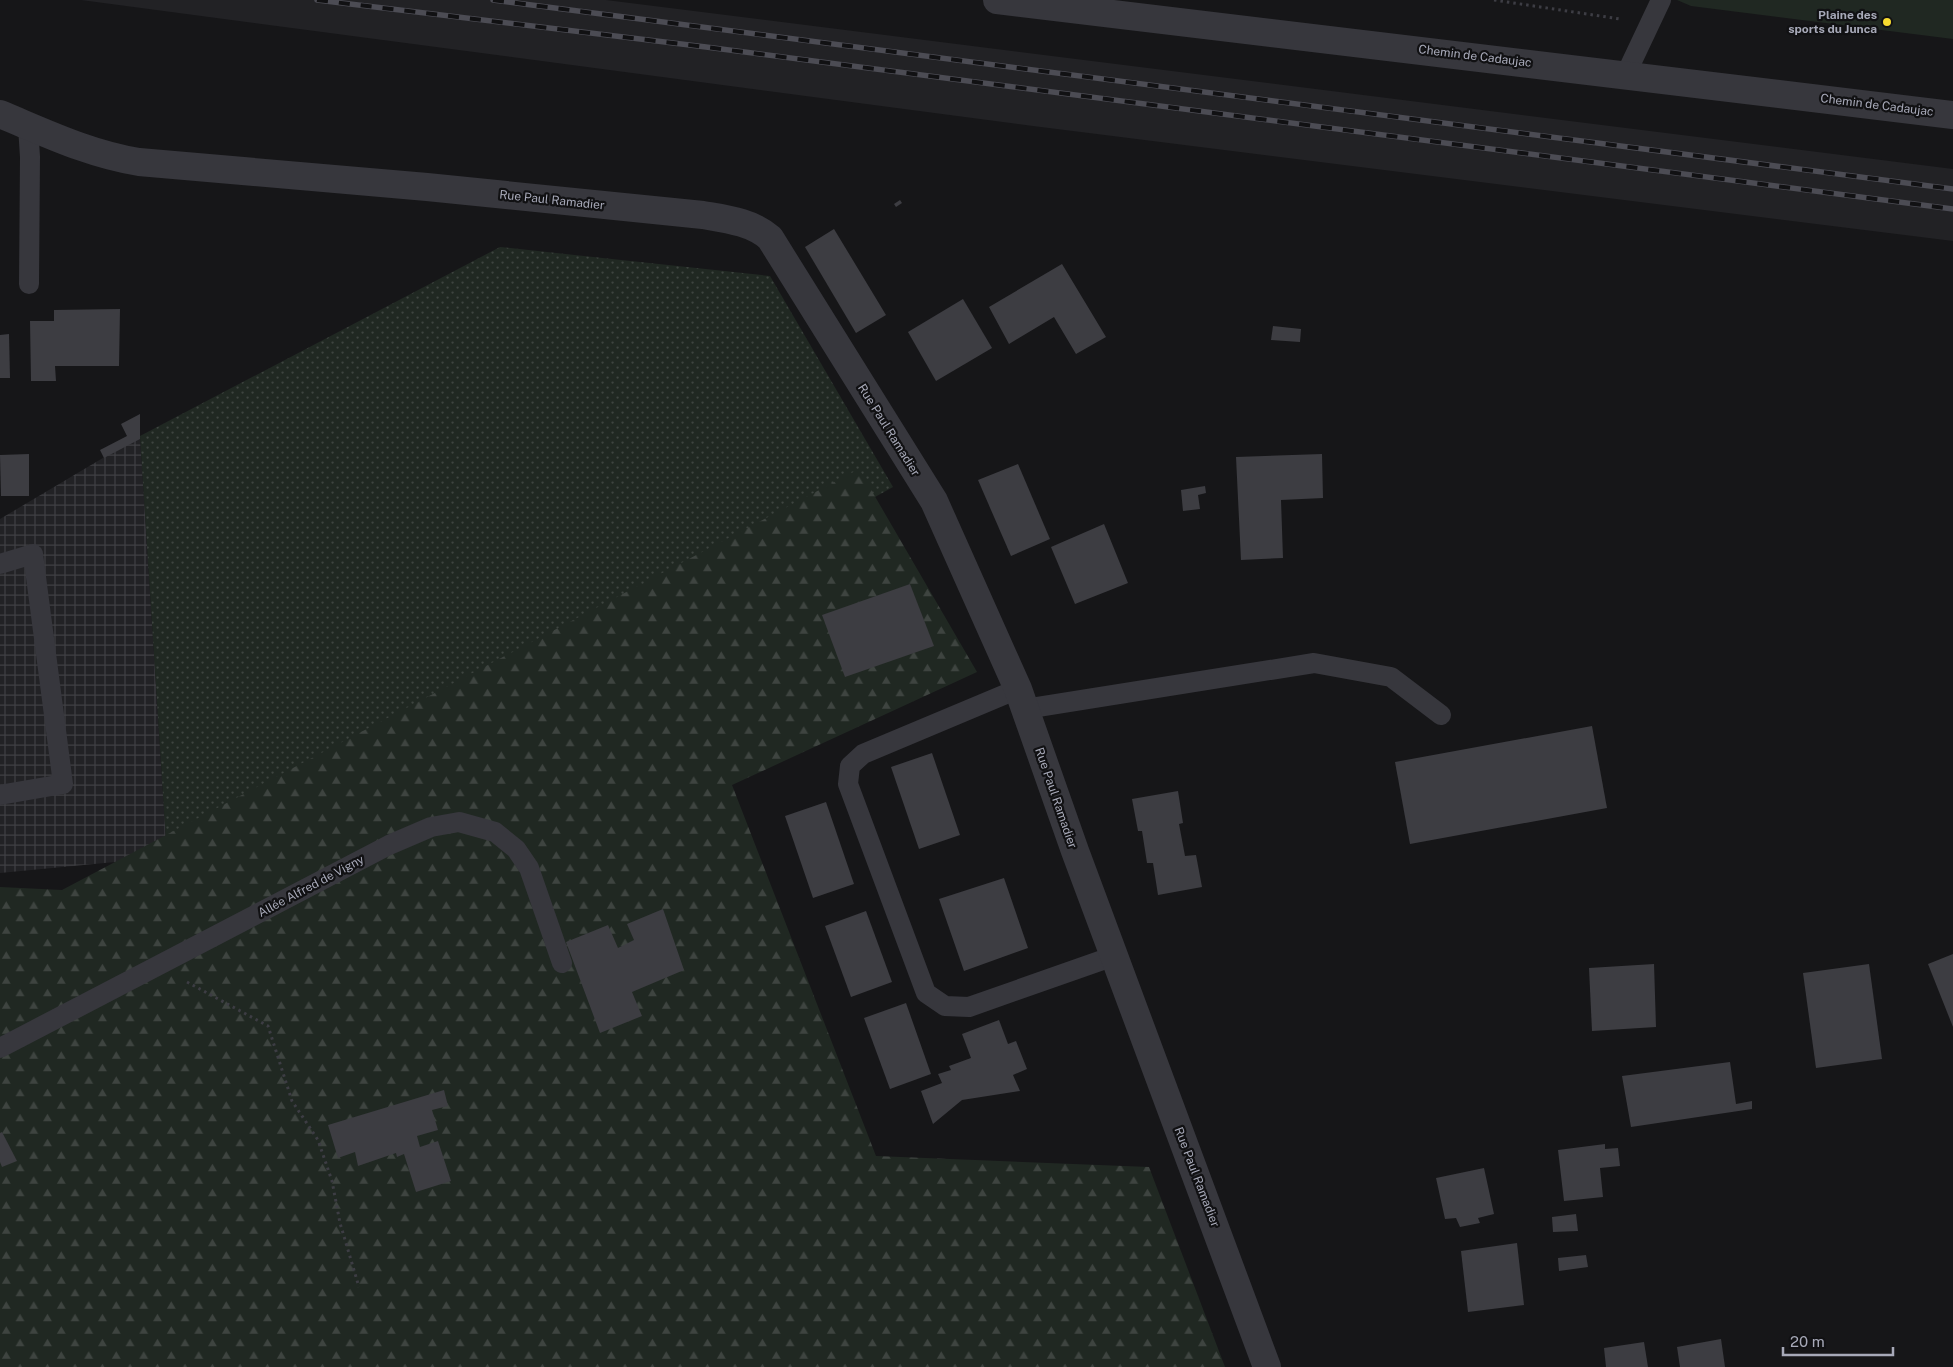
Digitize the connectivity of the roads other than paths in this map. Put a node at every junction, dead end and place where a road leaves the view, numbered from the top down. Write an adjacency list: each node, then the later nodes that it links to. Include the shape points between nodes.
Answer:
1 (997, 0): 3 (street, Chemin de Cadaujac)
2 (1661, 0): 3 (lane)
3 (1626, 74): 5 (street, Chemin de Cadaujac)
4 (0, 114): 6 (street, Rue Paul Ramadier)
5 (1953, 115)
6 (28, 126): 7 (lane); 9 (street, Rue Paul Ramadier, via 85,150 139,162 693,214 741,223 764,233 776,245 934,501)
7 (29, 284)
8 (0, 564): 11 (lane, via 33,554 63,784)
9 (1021, 699): 10 (lane, via 1314,663 1390,677); 12 (street, Rue Paul Ramadier); 12 (lane, via 863,754 850,766 848,784 926,993 945,1006 969,1008)
10 (1441, 715)
11 (0, 795)
12 (1114, 956): 15 (street, Rue Paul Ramadier)
13 (562, 963): 14 (lane, Allée Alfred de Vigny, via 529,868 516,849 495,832 459,822 430,827 389,846)
14 (0, 1048)
15 (1267, 1367)

